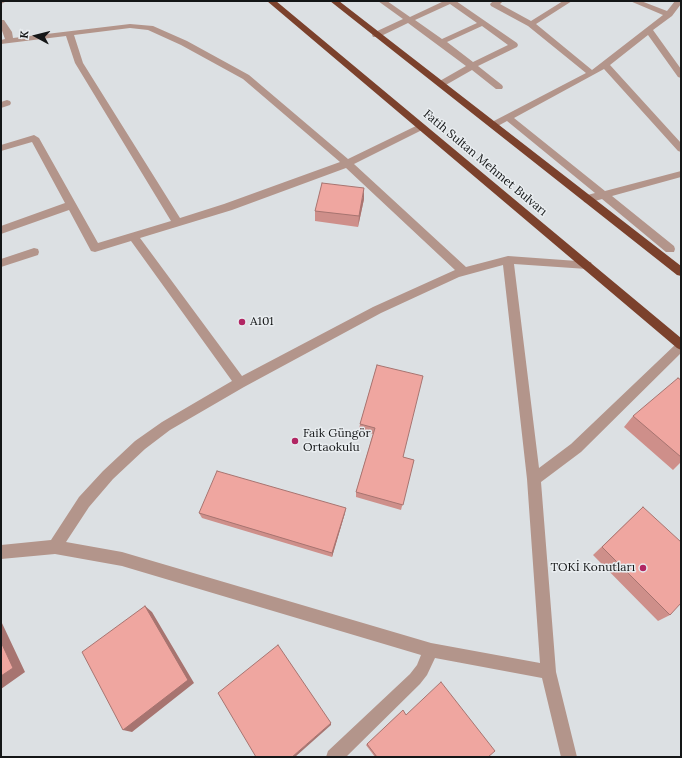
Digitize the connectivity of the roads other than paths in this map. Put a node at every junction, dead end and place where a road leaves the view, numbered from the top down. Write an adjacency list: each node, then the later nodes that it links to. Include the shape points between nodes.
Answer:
1 (271, 1): 28 (highway, Fatih Sultan Mehmet Bulvarı)
2 (334, 1): 16 (highway)
3 (382, 1): 10 (street)
4 (450, 1): 10 (street); 12 (street)
5 (498, 1): 13 (street, via 494,4)
6 (568, 1): 13 (street)
7 (634, 1): 9 (street)
8 (679, 1): 9 (street)
9 (669, 14): 14 (street)
10 (410, 19): 16 (street); 19 (street)
11 (1, 22): 17 (street, via 8,32)
12 (482, 22): 19 (street); 21 (street, via 514,45)
13 (531, 24): 22 (street)
14 (650, 30): 20 (street); 23 (street)
15 (69, 34): 17 (street); 31 (street, via 130,26 150,28 184,43 246,77); 36 (street, via 79,63)
16 (376, 34): 24 (highway)
17 (10, 41): 18 (street)
18 (1, 42)
19 (441, 42): 21 (street)
20 (605, 65): 22 (street); 30 (street)
21 (472, 66): 24 (street); 25 (street)
22 (591, 74): 26 (street)
23 (681, 75)
24 (440, 84): 27 (highway)
25 (499, 87)
26 (508, 117): 27 (street); 33 (street)
27 (493, 125): 34 (highway)
28 (421, 127): 31 (street); 44 (highway, Fatih Sultan Mehmet Bulvarı)
29 (1, 148): 35 (street, via 34,138)
30 (681, 148)
31 (347, 163): 36 (street); 45 (street)
32 (681, 174): 33 (street)
33 (604, 195): 34 (street); 39 (street)
34 (588, 199): 41 (highway)
35 (71, 205): 37 (street); 38 (street, via 95,248)
36 (177, 222): 38 (street)
37 (1, 230)
38 (133, 236): 48 (street)
39 (676, 247): 41 (street)
40 (34, 252): 43 (street)
41 (655, 252): 46 (highway)
42 (508, 260): 44 (street); 45 (street); 49 (street)
43 (1, 263)
44 (587, 265): 47 (highway, Fatih Sultan Mehmet Bulvarı)
45 (464, 272): 48 (street, via 377,310)
46 (681, 272)
47 (681, 346): 49 (street, via 576,448)
48 (240, 383): 50 (street, via 166,426 140,445 84,502)
49 (534, 479): 53 (street)
50 (55, 547): 51 (street); 52 (street, via 122,559)
51 (1, 552)
52 (431, 650): 53 (street); 54 (street, via 415,679)
53 (548, 672): 55 (street)
54 (334, 757)
55 (569, 757)

